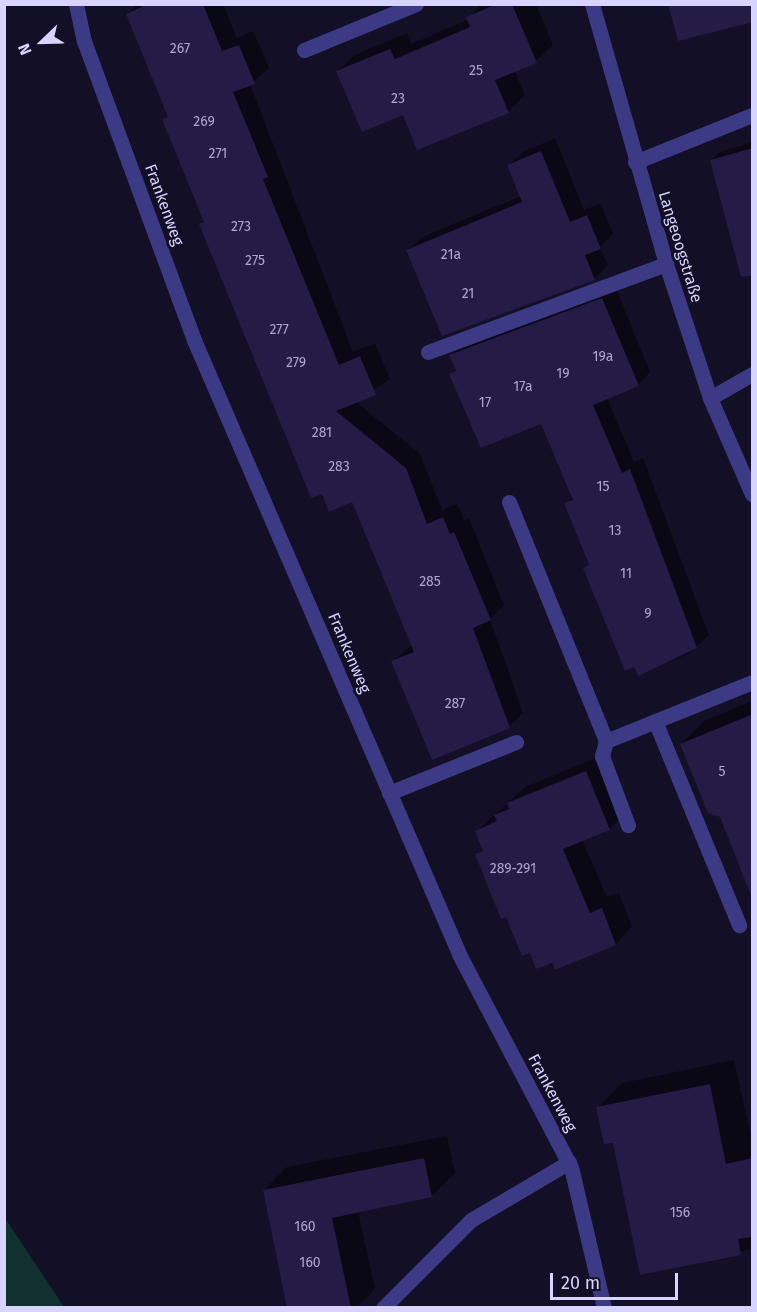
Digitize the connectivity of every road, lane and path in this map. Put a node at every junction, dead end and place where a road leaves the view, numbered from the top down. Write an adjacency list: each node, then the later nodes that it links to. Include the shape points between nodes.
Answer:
1 (76, 4): 17 (street, Frankenweg, via 84,41 194,340)
2 (416, 4): 4 (street)
3 (592, 4): 6 (street, Langeoogstraße)
4 (304, 50)
5 (753, 115): 6 (street)
6 (635, 162): 7 (street, Langeoogstraße)
7 (666, 264): 8 (street); 10 (street, Langeoogstraße)
8 (428, 352)
9 (753, 374): 10 (street)
10 (710, 398): 11 (street, Langeoogstraße)
11 (753, 494)
12 (508, 502): 15 (street)
13 (753, 682): 14 (street)
14 (655, 721): 15 (street); 19 (street)
15 (606, 741): 18 (street, via 602,756)
16 (516, 742): 17 (street)
17 (389, 793): 20 (street, Frankenweg, via 460,957)
18 (628, 825)
19 (739, 925)
20 (568, 1162): 21 (street, via 471,1220); 22 (street, Frankenweg, via 585,1206)
21 (383, 1308)
22 (604, 1308)

